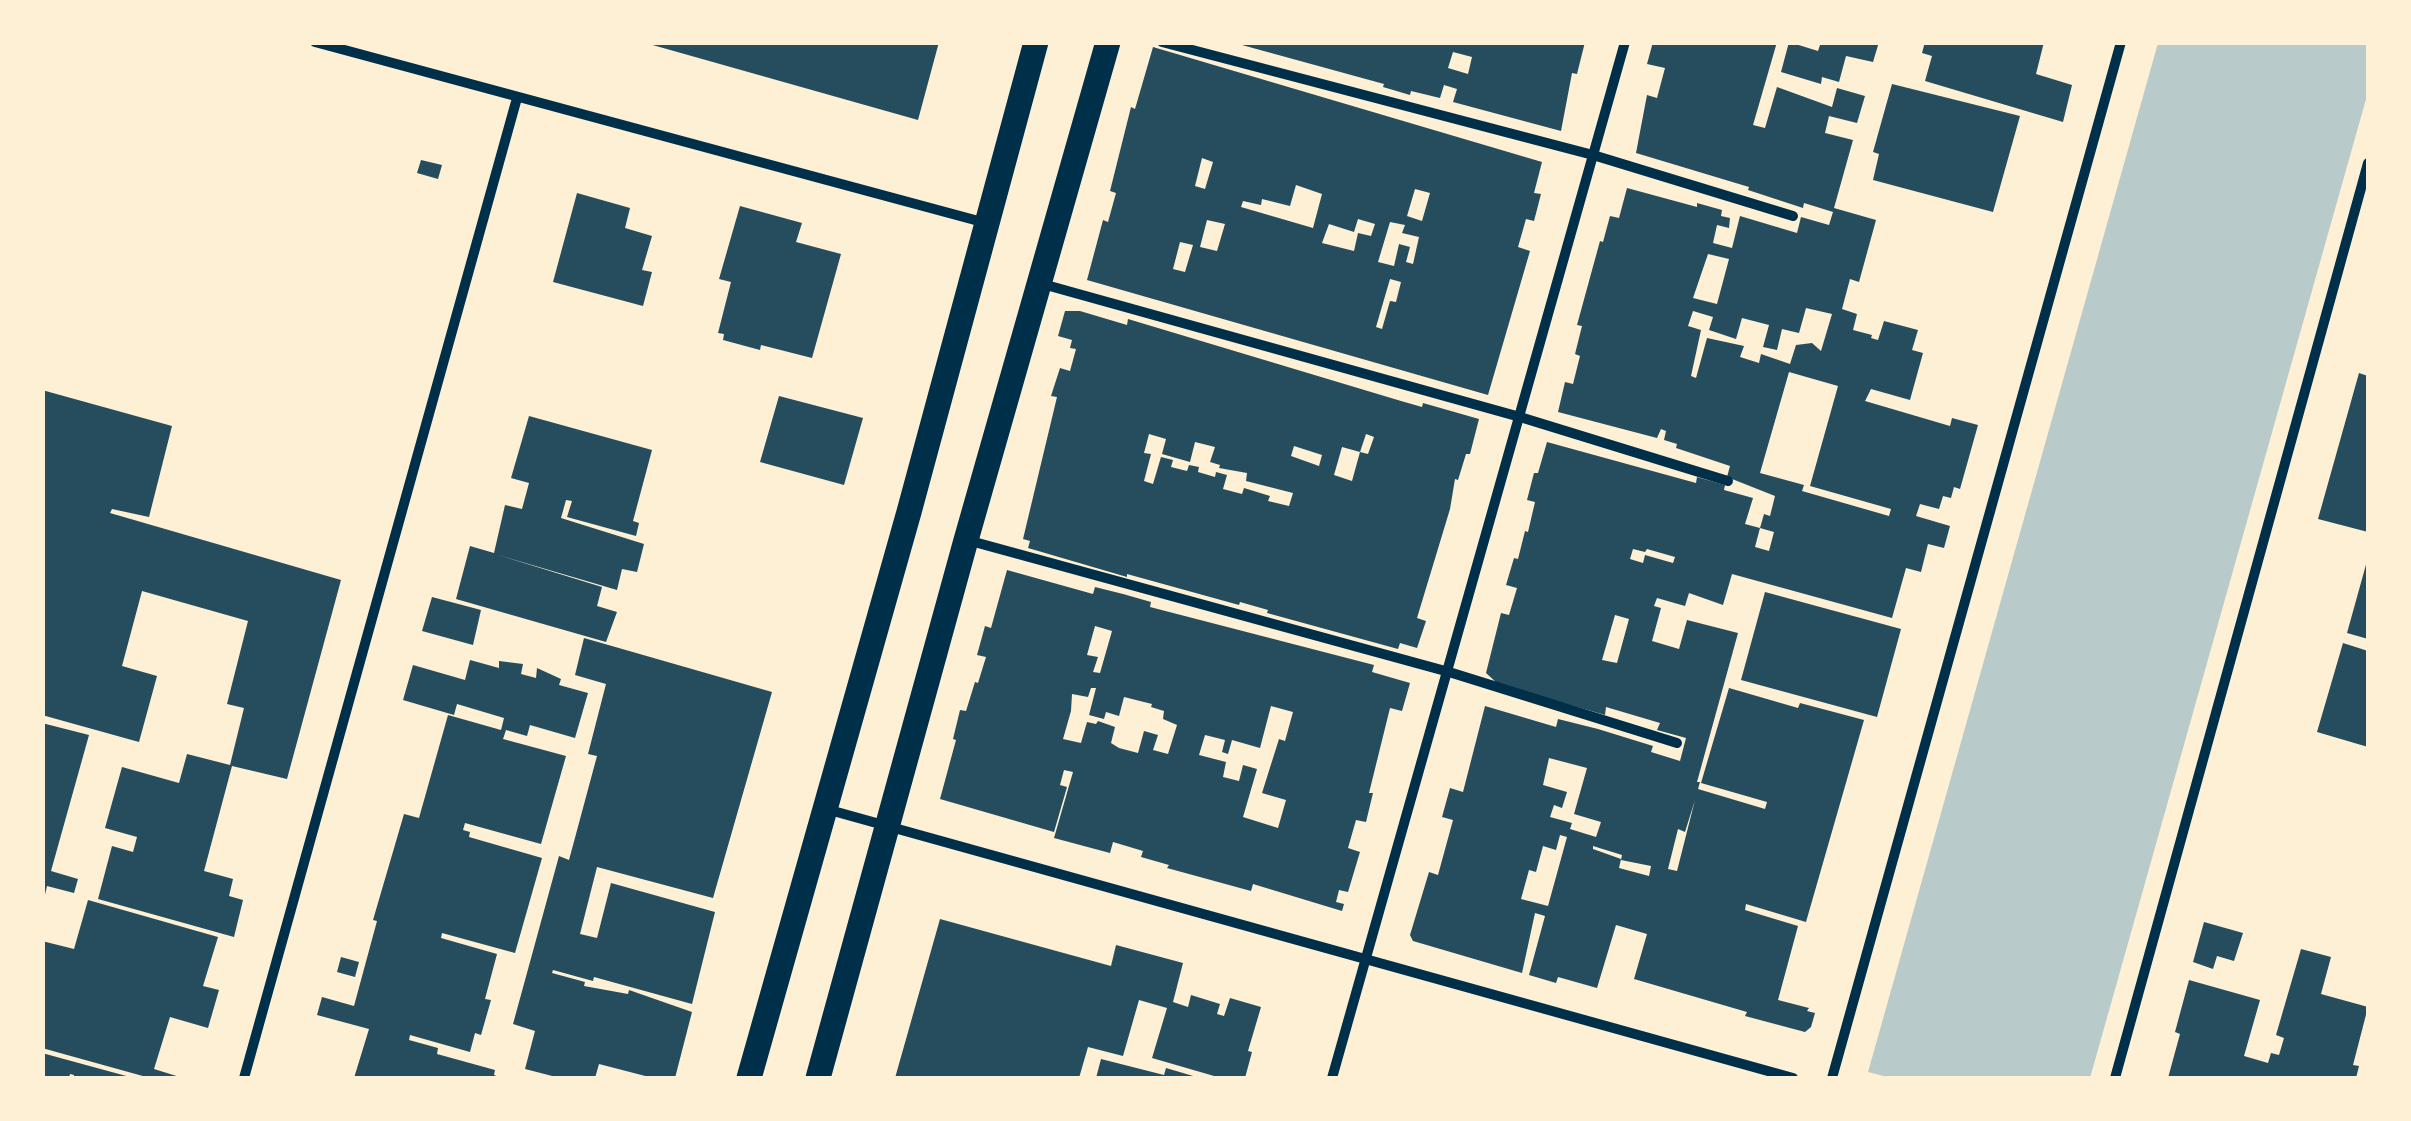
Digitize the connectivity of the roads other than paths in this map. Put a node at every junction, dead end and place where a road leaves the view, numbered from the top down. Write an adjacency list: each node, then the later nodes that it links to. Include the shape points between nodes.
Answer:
1 (316, 42): 7 (street)
2 (1036, 42): 11 (main road)
3 (1108, 42): 12 (main road)
4 (1162, 42): 8 (street)
5 (1625, 42): 8 (street)
6 (2120, 42): 26 (street)
7 (516, 98): 11 (street); 21 (street)
8 (1594, 155): 10 (street); 13 (street)
9 (2368, 164): 27 (street)
10 (1792, 216)
11 (987, 224): 18 (main road)
12 (1038, 282): 13 (street); 15 (main road)
13 (1520, 417): 14 (street); 16 (street)
14 (1728, 481)
15 (966, 540): 16 (street); 19 (main road)
16 (1449, 672): 17 (street); 20 (street)
17 (1677, 742)
18 (826, 809): 19 (street); 22 (main road)
19 (887, 824): 20 (street); 23 (main road)
20 (1364, 959): 24 (street); 25 (street)
21 (244, 1078)
22 (749, 1078)
23 (818, 1078)
24 (1332, 1078)
25 (1793, 1078)
26 (1832, 1078)
27 (2115, 1078)

